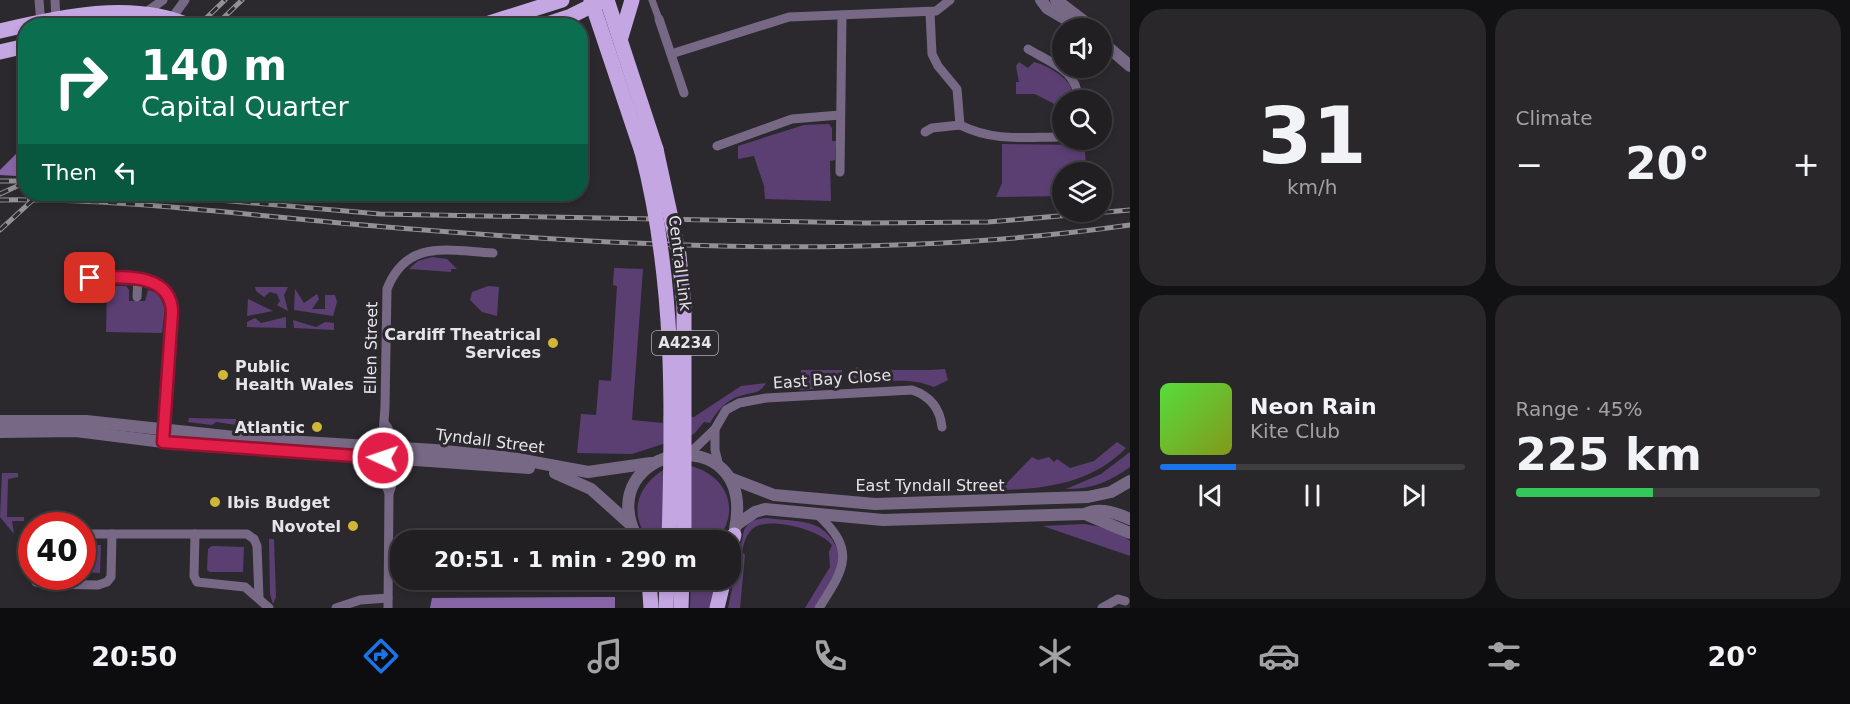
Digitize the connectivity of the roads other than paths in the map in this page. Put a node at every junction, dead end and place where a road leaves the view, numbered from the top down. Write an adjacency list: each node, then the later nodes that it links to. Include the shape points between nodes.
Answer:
1 (39, 0): 15 (street)
2 (55, 0): 16 (street)
3 (163, 0): 19 (street)
4 (185, 0): 20 (street)
5 (607, 0): 28 (main road, Central Link / A4234)
6 (632, 0): 28 (main road)
7 (652, 0): 25 (street)
8 (950, 0): 13 (street, via 941,10)
9 (1041, 0): 23 (street)
10 (1056, 0): 24 (street)
11 (549, 2): 21 (main road)
12 (594, 2): 22 (main road); 42 (main road, Central Link / A4234)
13 (930, 12): 14 (street); 38 (street, via 932,54 957,88)
14 (842, 15): 33 (street, via 789,17); 37 (street)
15 (41, 18)
16 (56, 18)
17 (72, 18): 18 (main road, via 110,11)
18 (128, 18)
19 (143, 18)
20 (173, 18)
21 (503, 18)
22 (559, 18)
23 (1064, 18)
24 (1080, 18)
25 (659, 19): 33 (street)
26 (18, 28): 27 (main road)
27 (0, 32)
28 (621, 38): 42 (main road, Central Link / A4234)
29 (18, 48): 32 (main road)
30 (1028, 49): 35 (street, via 1074,78)
31 (1112, 50): 34 (street)
32 (0, 52)
33 (671, 54): 36 (street)
34 (1130, 66)
35 (1078, 90)
36 (684, 93)
37 (840, 116): 41 (street, via 792,119); 43 (street)
38 (960, 125): 39 (street); 40 (street, via 992,136)
39 (925, 132)
40 (1052, 137)
41 (717, 146)
42 (649, 151): 68 (main road, Central Link / A4234, bridge, via 669,308); 69 (main road, Central Link / A4234, bridge, via 680,255 684,307)
43 (840, 172)
44 (493, 253): 53 (street, Ellen Street, via 426,250 394,273 387,289)
45 (138, 279): 46 (street); 47 (street); 52 (street, via 162,287 171,302)
46 (83, 280)
47 (137, 297)
48 (0, 421): 52 (street, Tyndall Street, via 73,421)
49 (942, 427): 50 (street, East Bay Close, via 933,402 919,392 905,389 748,400 726,410)
50 (715, 429): 54 (street, East Bay Close); 57 (street)
51 (0, 432): 52 (street, Tyndall Street, via 76,431)
52 (163, 437): 53 (street, Tyndall Street, via 334,446); 55 (street, Tyndall Street)
53 (386, 453): 55 (street, Tyndall Street); 56 (street, Tyndall Street, via 512,458 588,472); 59 (street); 61 (street, via 393,485); 65 (street, Tyndall Street, via 553,472 591,489)
54 (689, 454): 56 (street, Tyndall Street, via 675,454); 57 (street)
55 (357, 456): 59 (street)
56 (651, 463): 65 (street, via 630,494)
57 (719, 465): 58 (street)
58 (730, 478): 60 (street, East Tyndall Street, via 765,493 875,504 1099,496); 70 (street, via 738,505)
59 (385, 479): 61 (street)
60 (1130, 481)
61 (389, 493): 66 (street)
62 (1085, 514): 63 (street, East Tyndall Street, via 883,520); 64 (street, East Tyndall Street, via 1109,512); 72 (street)
63 (818, 515): 71 (street, East Tyndall Street, via 765,509 755,512); 90 (street, via 837,535 844,555 843,567)
64 (1130, 519)
65 (630, 524): 67 (street)
66 (392, 530)
67 (633, 530)
68 (669, 530)
69 (684, 530)
70 (733, 530)
71 (738, 530)
72 (1130, 533)
73 (96, 534): 74 (street)
74 (112, 534): 75 (street); 76 (street, via 111,577 107,582)
75 (195, 534): 81 (street, via 197,582 245,587); 81 (street, via 247,534 255,538)
76 (96, 582)
77 (650, 590): 86 (main road)
78 (667, 590): 87 (main road)
79 (682, 590): 88 (main road)
80 (721, 590): 89 (main road)
81 (259, 598): 84 (street)
82 (1125, 601): 91 (street, via 1118,599)
83 (388, 603): 85 (street, via 360,600)
84 (269, 608)
85 (336, 608)
86 (651, 608)
87 (666, 608)
88 (681, 608)
89 (717, 608)
90 (819, 608)
91 (1102, 608)

